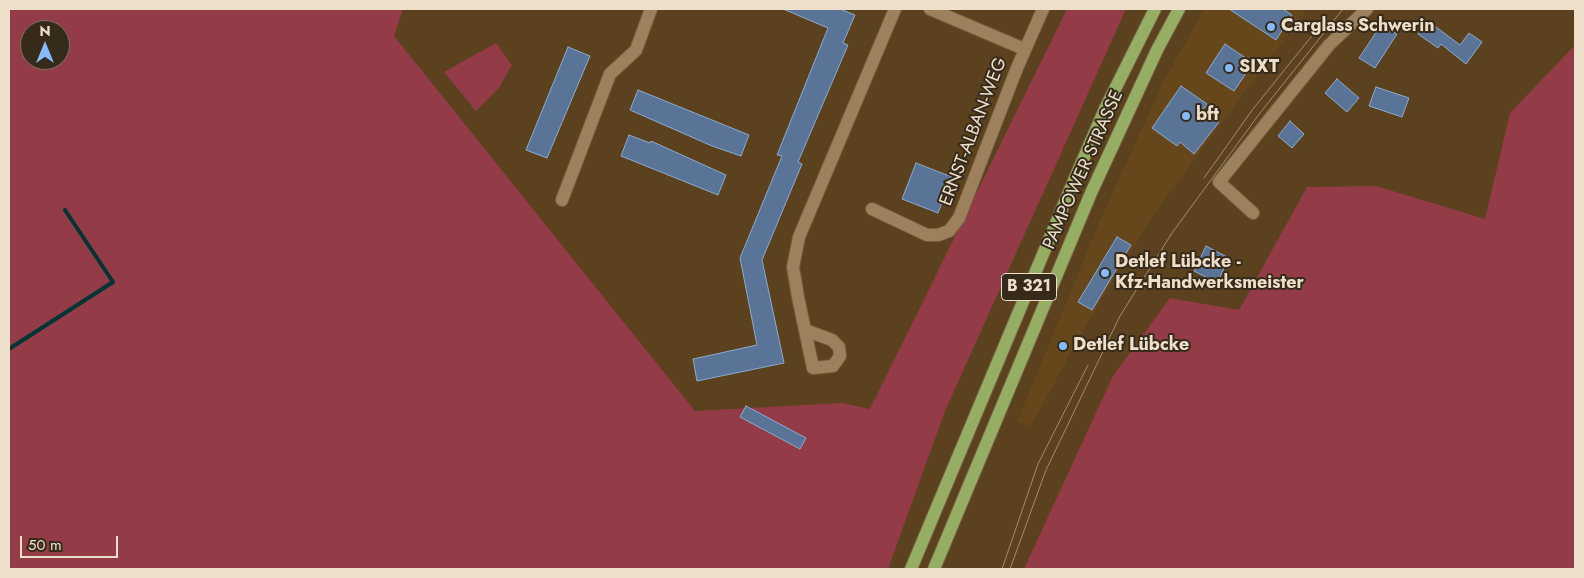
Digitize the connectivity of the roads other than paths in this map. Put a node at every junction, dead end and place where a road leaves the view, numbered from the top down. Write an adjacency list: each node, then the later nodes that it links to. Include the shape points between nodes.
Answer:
1 (651, 9): 9 (street, via 636,50 610,74)
2 (895, 9): 12 (street, via 799,237 793,267)
3 (930, 9): 8 (street)
4 (1043, 9): 8 (street, ERNST-ALBAN-WEG)
5 (1155, 9): 13 (main road, PAMPOWER STRASSE / B 321, via 1083,159)
6 (1180, 9): 14 (main road, PAMPOWER STRASSE / B 321, via 1157,50 1091,193)
7 (1368, 9): 11 (street, via 1329,45 1219,182)
8 (1024, 49): 10 (street, ERNST-ALBAN-WEG, via 960,218 949,231 927,235)
9 (562, 200)
10 (872, 209)
11 (1252, 213)
12 (805, 330)
13 (911, 569)
14 (934, 569)

